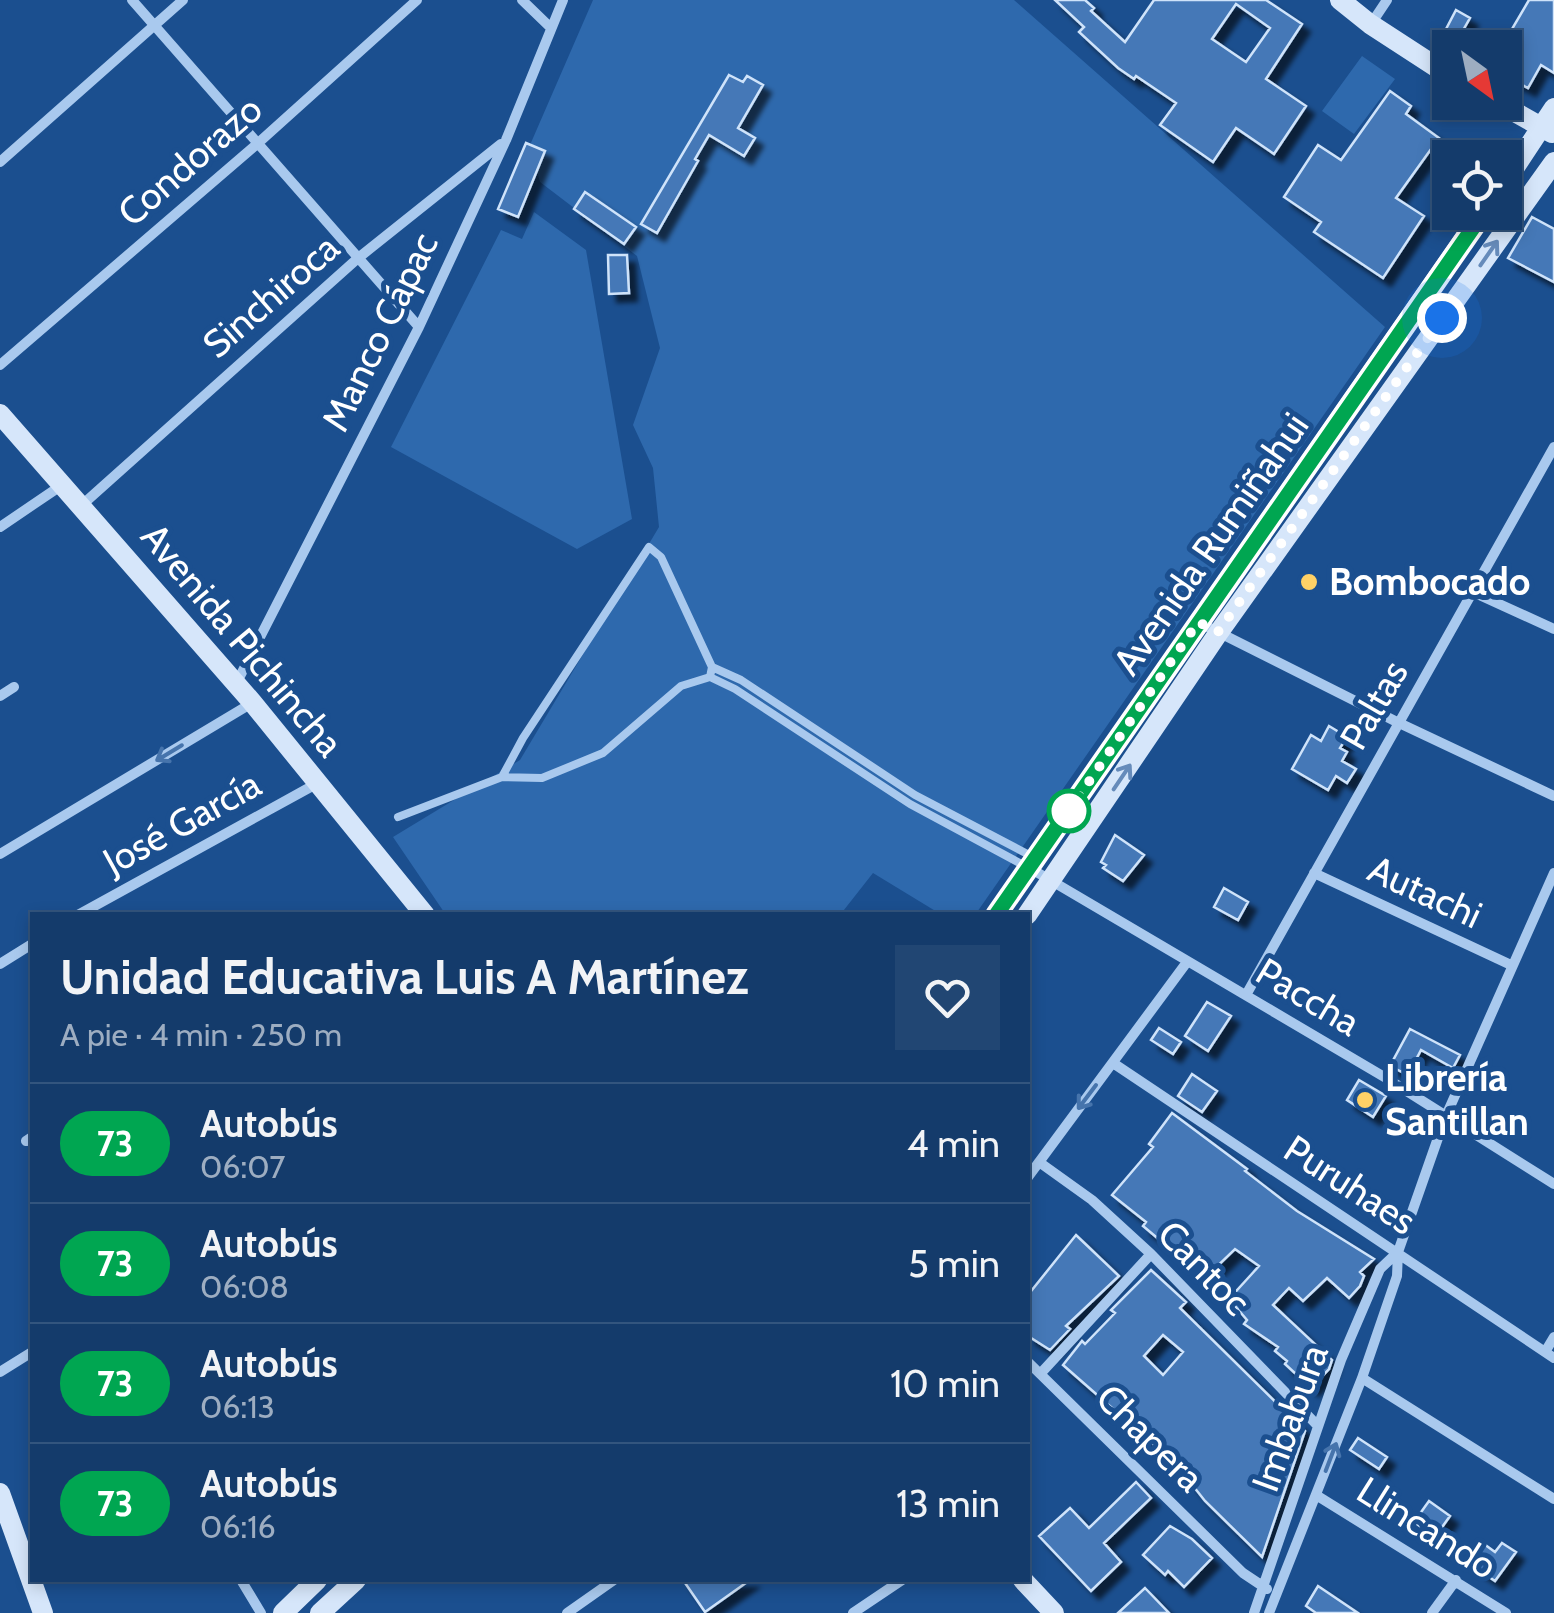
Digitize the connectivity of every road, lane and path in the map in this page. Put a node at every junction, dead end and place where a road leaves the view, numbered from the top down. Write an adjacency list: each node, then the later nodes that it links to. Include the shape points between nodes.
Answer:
1 (132, 0): 9 (street)
2 (183, 0): 9 (street)
3 (417, 0): 16 (street, Condorazo)
4 (522, 0): 10 (street)
5 (564, 0): 10 (street, Manco Cápac)
6 (1340, 0): 8 (main road)
7 (1388, 0): 8 (street)
8 (1370, 24): 11 (main road)
9 (154, 26): 16 (street); 17 (street)
10 (551, 28): 15 (street, Manco Cápac)
11 (1432, 64)
12 (1554, 108): 14 (main road)
13 (1522, 116): 14 (main road)
14 (1548, 131): 18 (main road)
15 (506, 140): 21 (street, Sinchiroca); 22 (street, Manco Cápac)
16 (257, 144): 21 (street); 23 (street, Condorazo)
17 (0, 162)
18 (1522, 162)
19 (1554, 162): 33 (main road, Avenida Rumiñahui, one-way to 19)
20 (1471, 230): 31 (main road, Avenida Rumiñahui)
21 (357, 260): 22 (street); 28 (street, Sinchiroca)
22 (418, 327): 35 (street, Manco Cápac)
23 (0, 365)
24 (0, 414): 27 (main road, Avenida Pichincha)
25 (1554, 447): 26 (street, Paltas)
26 (1550, 463): 30 (street, Paltas)
27 (62, 485): 28 (main road, Avenida Pichincha); 29 (street)
28 (82, 504): 35 (main road, Avenida Pichincha)
29 (0, 527)
30 (1475, 593): 32 (street); 39 (street, Paltas)
31 (1198, 622): 33 (street); 45 (main road, Avenida Rumiñahui)
32 (1554, 629)
33 (1218, 632): 39 (street); 48 (main road, Avenida Rumiñahui, one-way to 33)
34 (711, 672): 40 (lane, via 681,686 604,754 542,778); 40 (lane, via 661,557 649,547); 45 (lane, via 910,804)
35 (236, 684): 38 (main road, Avenida Pichincha)
36 (14, 687): 37 (street)
37 (0, 696)
38 (252, 702): 41 (main road, Avenida Pichincha); 44 (street, one-way to 44)
39 (1397, 722): 42 (street); 47 (street, Paltas)
40 (502, 777): 43 (lane)
41 (316, 784): 49 (street, José García); 50 (main road, Avenida Pichincha)
42 (1554, 796)
43 (398, 817)
44 (0, 854)
45 (1031, 863): 48 (street, Paccha); 51 (main road, Avenida Rumiñahui)
46 (1554, 872): 56 (street, Imbabura)
47 (1314, 873): 56 (street, Autachi); 57 (street, Paltas)
48 (1051, 882): 52 (main road, Avenida Rumiñahui); 54 (street, Paccha)
49 (88, 912)
50 (416, 912)
51 (998, 912)
52 (1029, 912)
53 (30, 945): 55 (street)
54 (1187, 962): 57 (street, Paccha); 58 (street)
55 (0, 964)
56 (1511, 965): 59 (street, Imbabura)
57 (1246, 994): 59 (street, Paccha)
58 (1113, 1063): 60 (street, one-way to 60); 63 (street, Puruhaes)
59 (1445, 1118): 62 (street, Paccha); 63 (street, Imbabura)
60 (1038, 1162): 61 (street); 64 (street, Cantoc)
61 (1030, 1173)
62 (1554, 1184)
63 (1398, 1252): 67 (street, Puruhaes); 71 (street, Imbabura, via 1397,1276); 72 (street, Imbabura, via 1380,1269)
64 (1151, 1254): 70 (street); 72 (street, Cantoc)
65 (1554, 1338): 67 (street)
66 (30, 1353): 69 (street)
67 (1549, 1355)
68 (1030, 1364): 70 (street, Chapera)
69 (0, 1372)
70 (1042, 1373): 85 (street, Chapera)
71 (1362, 1378): 74 (street, Imbabura, one-way to 71); 75 (street)
72 (1318, 1426): 85 (street, Imbabura)
73 (0, 1492): 76 (main road)
74 (1316, 1496): 77 (street, Llincando); 86 (street, Imbabura)
75 (1554, 1499)
76 (30, 1578)
77 (1456, 1580): 96 (street); 97 (street, Llincando)
78 (31, 1582): 87 (main road)
79 (242, 1582): 88 (street)
80 (315, 1582): 89 (main road)
81 (354, 1582): 90 (main road)
82 (611, 1582): 91 (street)
83 (899, 1582): 92 (street)
84 (1025, 1582): 93 (main road)
85 (1262, 1586): 86 (street, Chapera); 94 (street, Imbabura)
86 (1277, 1594): 95 (street, Imbabura)
87 (42, 1613)
88 (262, 1613)
89 (283, 1613)
90 (320, 1613)
91 (567, 1613)
92 (852, 1613)
93 (1054, 1613)
94 (1254, 1613)
95 (1269, 1613)
96 (1432, 1613)
97 (1506, 1613)

